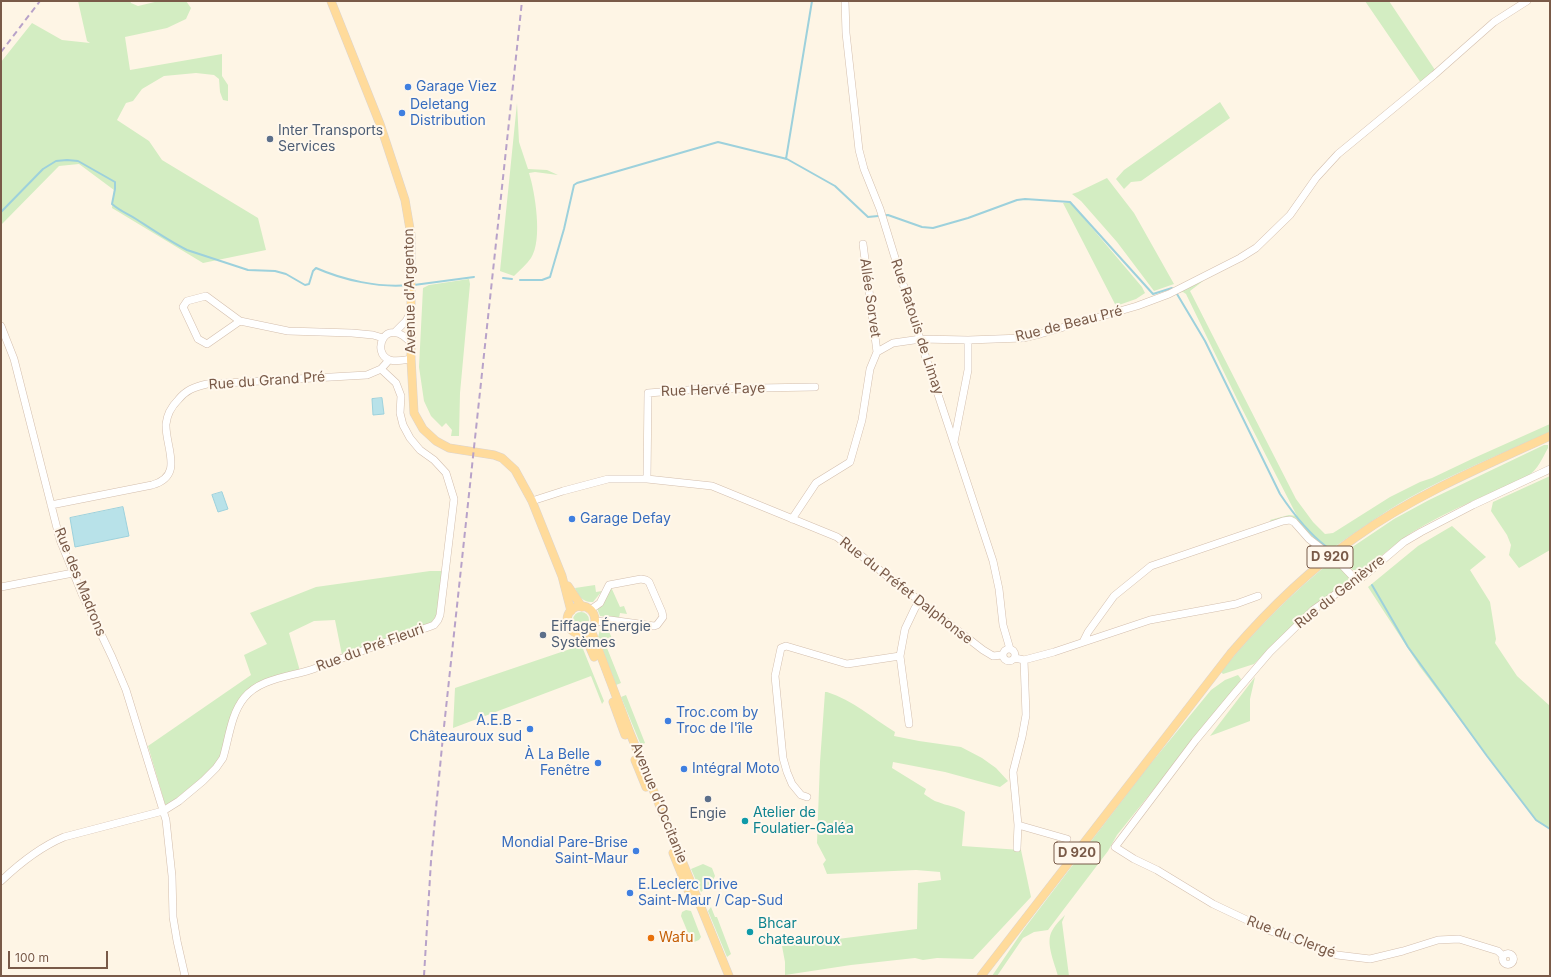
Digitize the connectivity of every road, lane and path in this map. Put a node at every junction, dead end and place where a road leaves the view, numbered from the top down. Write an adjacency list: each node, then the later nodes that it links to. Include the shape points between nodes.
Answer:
1 (331, 1): 5 (main road, Avenue d'Argenton, via 401,184 410,235)
2 (845, 1): 10 (street, Rue Ratouis de Limay, via 859,150)
3 (1527, 1): 11 (street, Rue de Beau Pré, via 1494,22 1338,154 1316,178 1290,215 1256,248 1240,258 1170,294 1137,306 1024,338)
4 (863, 244): 13 (street, Allée Sorvet)
5 (412, 310): 8 (street); 12 (main road, Avenue d'Argenton)
6 (240, 321): 6 (street, via 206,296 188,301 183,307 198,339 207,344); 9 (street, via 288,331 352,333)
7 (1, 326): 23 (street, Rue des Madrons, via 14,359)
8 (395, 332): 9 (street, via 388,333); 12 (street, via 407,338)
9 (383, 338): 15 (street, via 380,347 385,358)
10 (921, 339): 11 (street, Rue de Beau Pré); 13 (street, Rue de Beau Pré, via 893,343); 19 (street, Rue Ratouis de Limay)
11 (968, 340): 19 (street, via 968,370)
12 (412, 344): 14 (main road, Avenue d'Argenton)
13 (878, 352): 24 (street, via 870,369 862,420 850,462 816,483)
14 (411, 359): 15 (street); 22 (main road, Avenue d'Argenton, via 414,413 423,429 436,441 449,448 481,452 502,458 515,470)
15 (389, 360): 16 (street, Rue du Grand Pré)
16 (381, 369): 23 (street, Rue du Grand Pré, via 367,375 207,384 194,387 184,393 168,414 166,424 172,461 171,470 166,478 152,485); 47 (street, Rue du Pré Fleuri, via 396,383 401,396 400,413 410,438 446,473 454,499 438,620 434,625 252,690 236,710 223,758 219,764 179,801)
17 (815, 387): 21 (street, Rue Hervé Faye, via 701,389 648,393)
18 (1550, 436): 54 (main road, D 920, via 1482,467 1405,507 1356,537 1282,599 1231,653)
19 (954, 442): 40 (street, Rue Ratouis de Limay, via 993,561 1003,625)
20 (1550, 470): 29 (street, Rue du Genièvre, via 1421,532 1404,542)
21 (647, 479): 22 (street, Rue du Préfet Dalphonse, via 608,479); 24 (street, Rue du Préfet Dalphonse, via 712,486)
22 (532, 501): 28 (main road, Avenue d'Occitanie)
23 (51, 505): 27 (street, Rue des Madrons, via 60,540)
24 (792, 519): 32 (street, Rue du Préfet Dalphonse, via 837,537)
25 (1322, 549): 39 (street, via 1290,520 1151,566 1114,596)
26 (1338, 561): 29 (street)
27 (73, 572): 30 (street); 47 (street, Rue des Madrons, via 126,690)
28 (562, 576): 33 (main road, Avenue d'Occitanie); 35 (main road, Avenue d'Occitanie)
29 (1357, 581): 50 (street, Rue du Genièvre, via 1313,610 1270,652 1195,741)
30 (1, 587)
31 (1258, 596): 39 (street, via 1236,604 1150,620)
32 (920, 601): 41 (street, via 905,629); 42 (street, Rue du Préfet Dalphonse, via 983,650 993,656)
33 (582, 606): 34 (main road, Avenue d'Occitanie); 35 (main road)
34 (590, 610): 36 (main road); 36 (street, via 600,603 609,585 641,579 649,582 663,617 654,626 610,620)
35 (571, 611): 38 (main road, Avenue d'Occitanie, via 568,617 569,626)
36 (595, 622): 37 (main road)
37 (591, 630): 38 (main road); 57 (main road, Avenue d'Occitanie)
38 (580, 634): 56 (main road, Avenue d'Occitanie, via 593,652)
39 (1083, 642): 44 (street)
40 (1010, 649): 42 (street, via 1004,651); 43 (street, via 1014,651)
41 (900, 656): 45 (street); 46 (street, via 847,664 784,646 779,651 776,672 779,725 787,772 796,791)
42 (1002, 656): 43 (street, via 1006,662)
43 (1015, 658): 44 (street)
44 (1024, 660): 48 (street, via 1026,715 1013,772)
45 (909, 724)
46 (807, 797)
47 (163, 811): 52 (street, Rue du Pré Fleuri, via 64,837 32,855); 55 (street, Rue des Madrons, via 170,860 176,941)
48 (1018, 825): 49 (street); 51 (street)
49 (1067, 839)
50 (1115, 846): 53 (street, Rue du Clergé, via 1213,904 1268,930 1337,955 1370,959 1438,940 1459,939 1498,951)
51 (1017, 848)
52 (1, 881)
53 (1503, 956)
54 (992, 964): 58 (main road, D 920); 59 (main road, D 920)
55 (185, 976)
56 (724, 976)
57 (729, 976)
58 (981, 976)
59 (985, 976)

